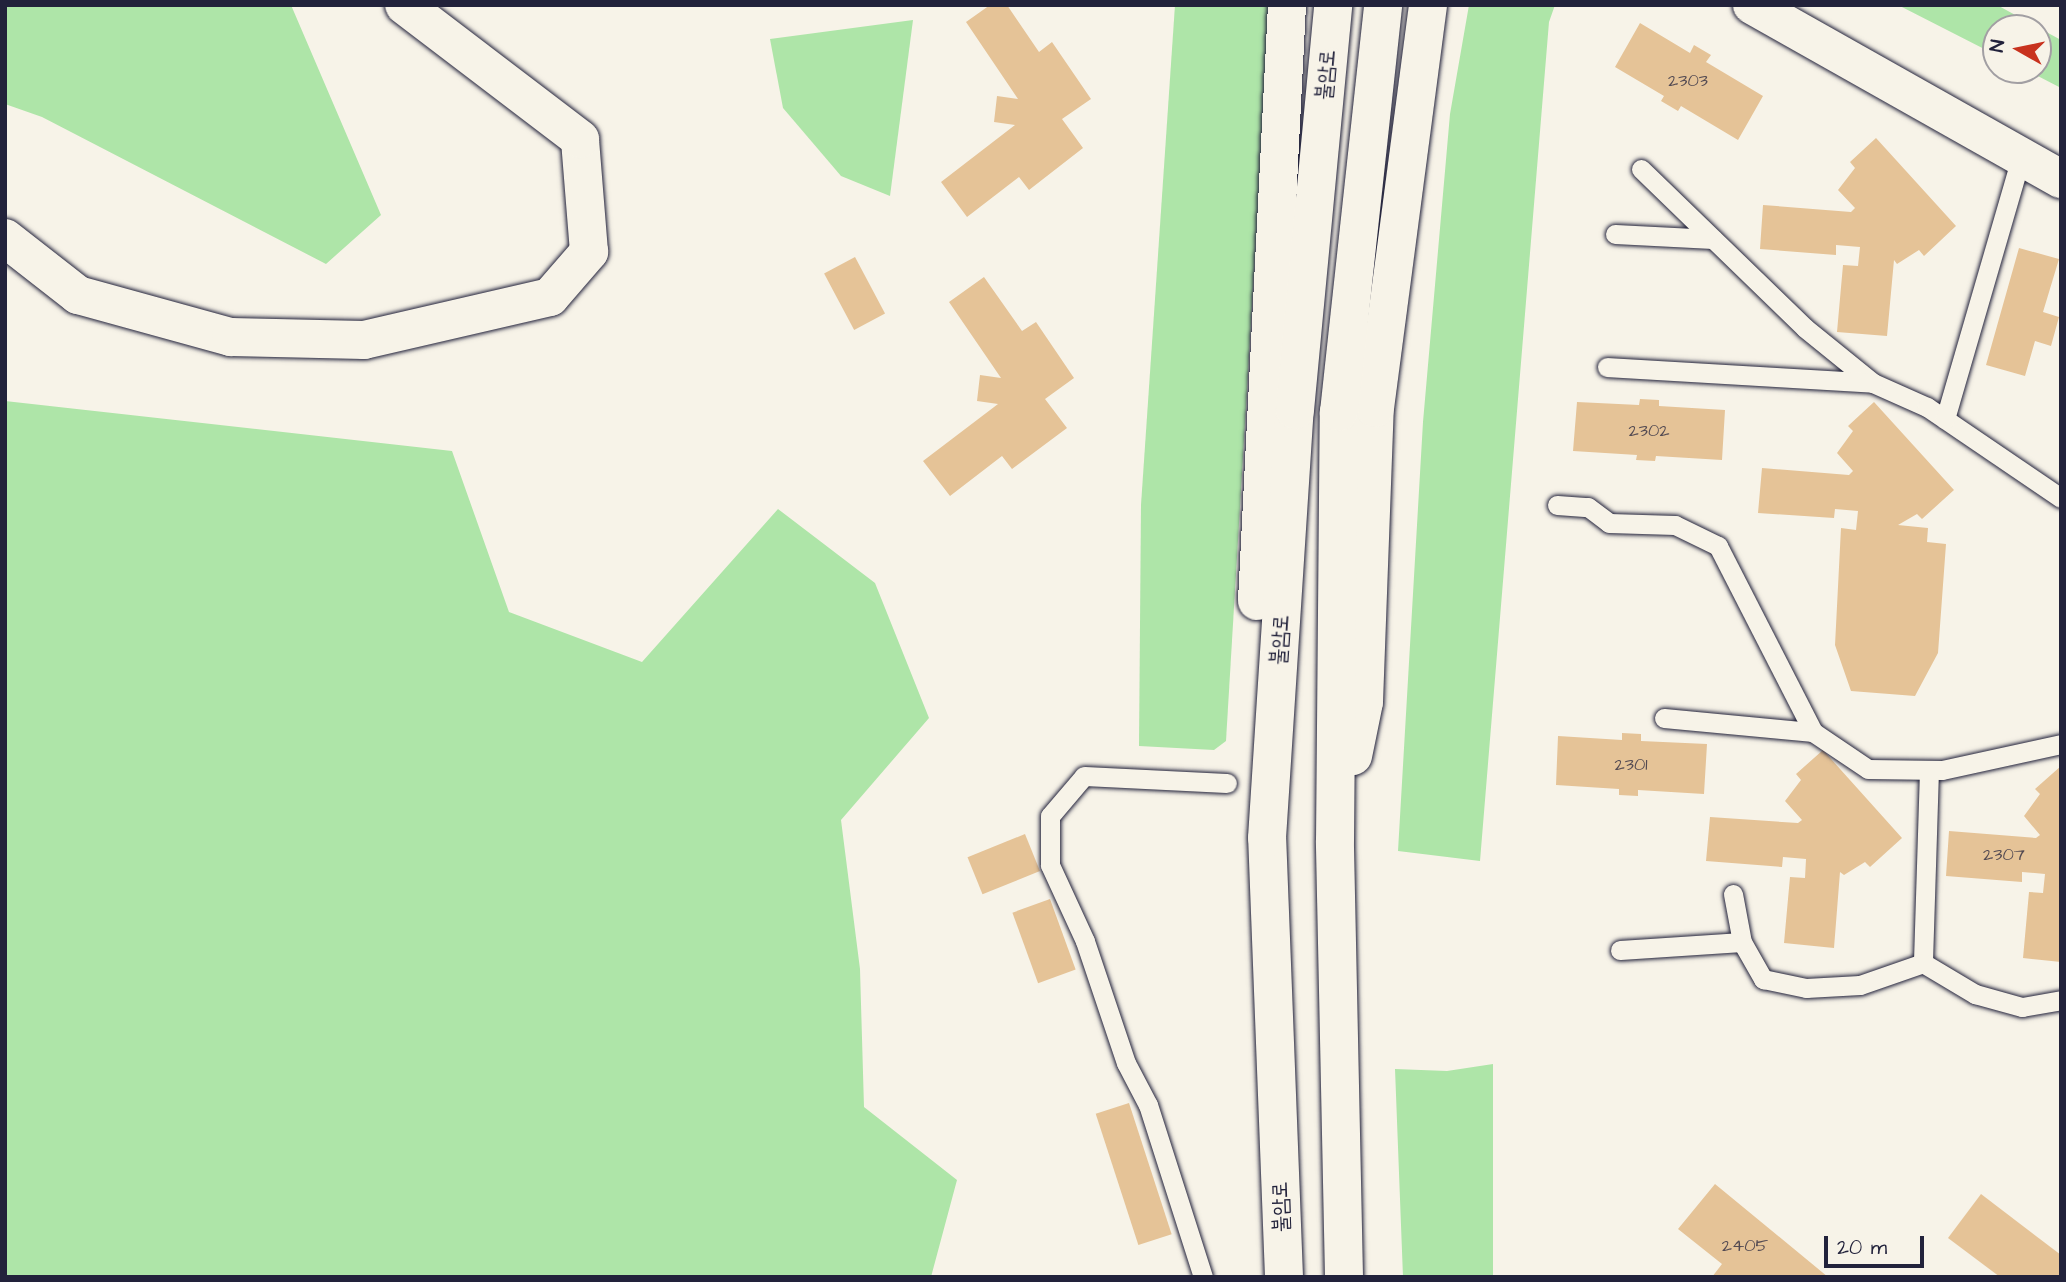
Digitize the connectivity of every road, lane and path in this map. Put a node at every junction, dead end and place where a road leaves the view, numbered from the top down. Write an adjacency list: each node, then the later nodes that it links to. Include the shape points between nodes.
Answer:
1 (404, 5): 11 (street, via 580,139 589,252 551,297 364,340 231,337 78,295)
2 (1287, 5): 23 (street, via 1252,694)
3 (1333, 5): 23 (street, 불암로, via 1295,410)
4 (1383, 5): 24 (street, via 1339,412)
5 (1428, 5): 24 (street, via 1375,408 1364,702)
6 (1752, 5): 7 (street)
7 (2021, 157): 9 (street); 15 (lane)
8 (1642, 169): 12 (lane)
9 (2061, 179)
10 (1615, 234): 12 (lane)
11 (5, 238)
12 (1713, 239): 14 (lane, via 1805,328)
13 (1607, 367): 14 (lane)
14 (1873, 383): 15 (lane)
15 (1945, 419): 16 (lane)
16 (2061, 498)
17 (1557, 505): 19 (lane, via 1588,507 1609,523 1675,525 1717,546)
18 (1664, 718): 19 (lane)
19 (1813, 732): 21 (lane, via 1868,768)
20 (2061, 744): 21 (lane)
21 (1929, 770): 28 (lane)
22 (1227, 783): 32 (lane, via 1084,776 1050,817 1050,865 1085,940 1126,1063 1148,1105)
23 (1267, 838): 31 (street, 불암로)
24 (1335, 841): 30 (street)
25 (1732, 894): 26 (lane)
26 (1742, 942): 27 (lane); 28 (lane, via 1763,979 1806,988 1860,985)
27 (1620, 950)
28 (1923, 963): 29 (lane, via 1975,994 2022,1007)
29 (2061, 1000)
30 (1344, 1268)
31 (1283, 1271)
32 (1203, 1277)

